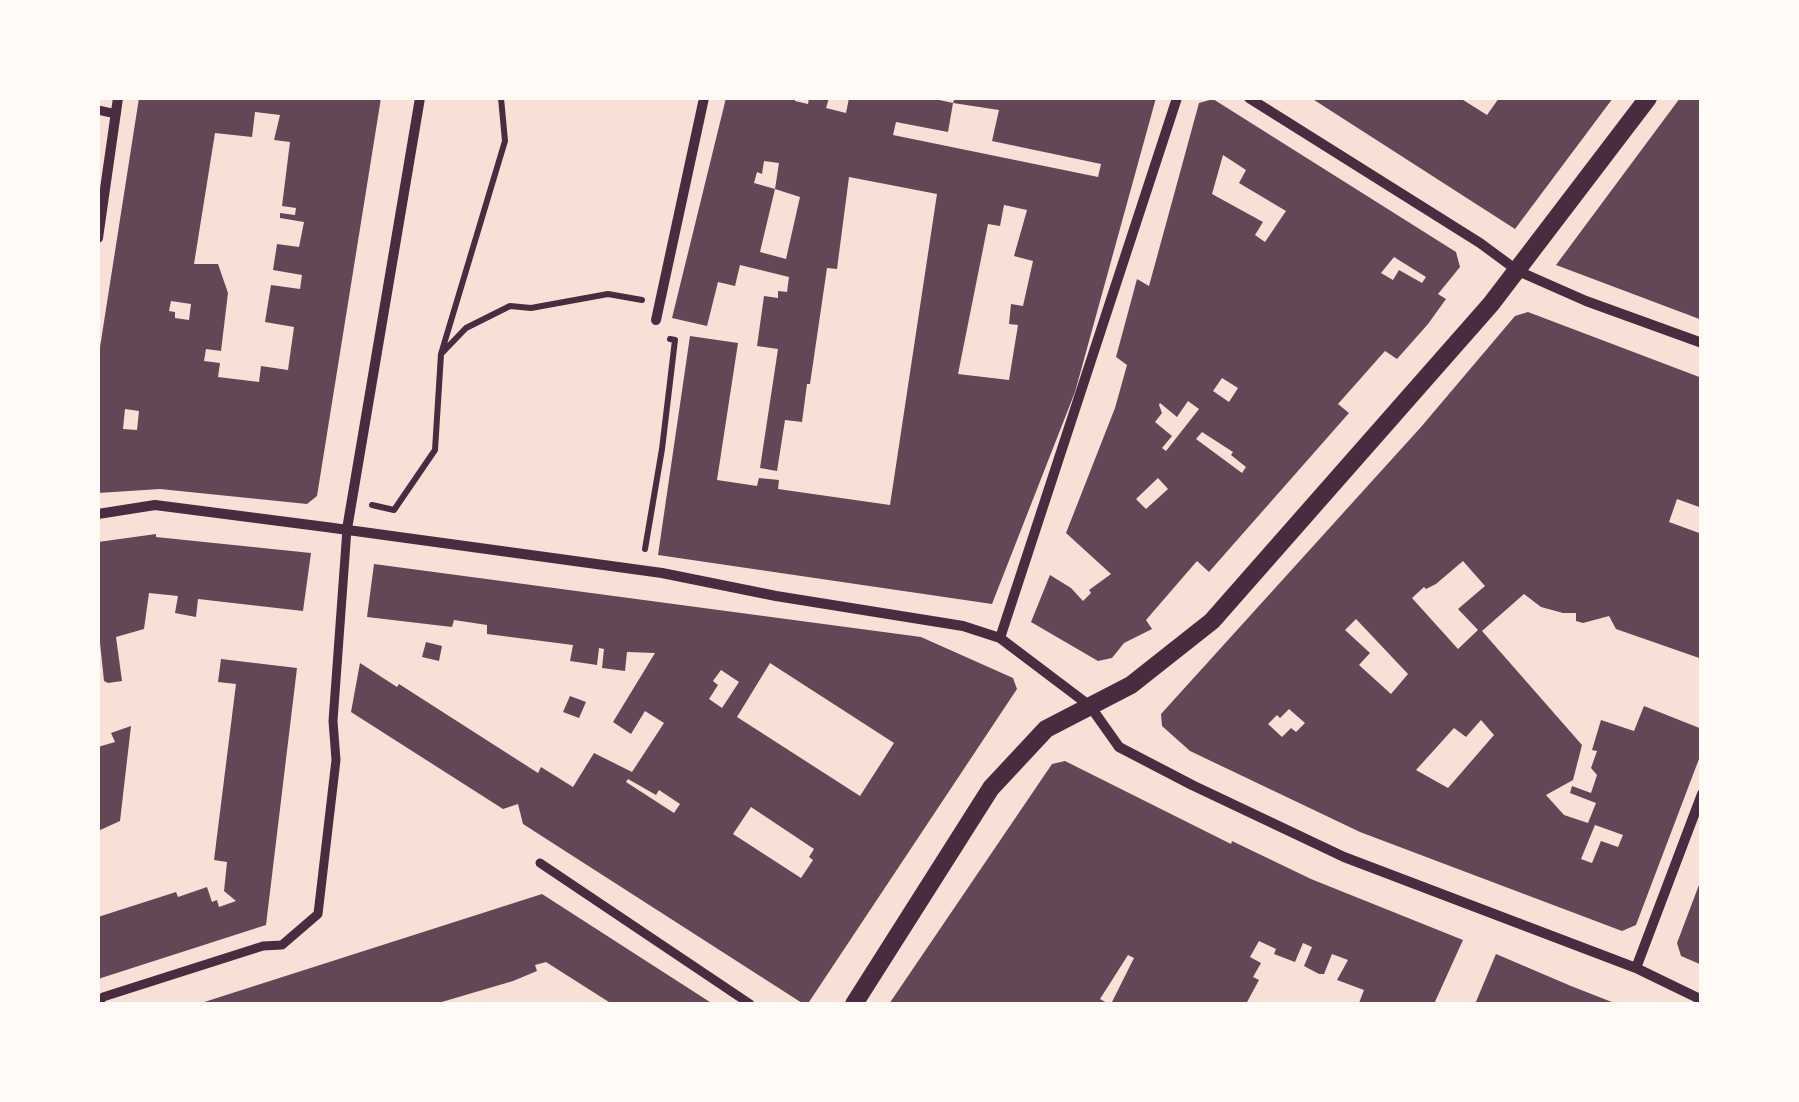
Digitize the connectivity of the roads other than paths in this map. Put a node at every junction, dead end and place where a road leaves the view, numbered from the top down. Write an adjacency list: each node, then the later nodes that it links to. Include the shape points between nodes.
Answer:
1 (118, 98): 8 (street)
2 (420, 98): 14 (street)
3 (704, 98): 11 (street)
4 (1177, 98): 15 (street)
5 (1250, 98): 10 (street)
6 (1648, 98): 10 (street)
7 (98, 110): 8 (street)
8 (116, 114): 9 (street)
9 (98, 238)
10 (1518, 270): 12 (street); 16 (street, via 1212,621 1132,685)
11 (656, 320)
12 (1702, 343)
13 (98, 514): 14 (street, via 154,505)
14 (347, 530): 15 (street, via 642,570); 21 (street, via 336,760 318,914 282,945 103,997)
15 (1000, 638): 16 (street)
16 (1090, 706): 19 (street, via 1119,746 1192,785 1344,857); 23 (street, via 1046,729 991,788)
17 (1702, 794): 19 (street)
18 (540, 863): 22 (street)
19 (1636, 968): 20 (street)
20 (1702, 1000)
21 (98, 1004)
22 (750, 1004)
23 (854, 1004)

